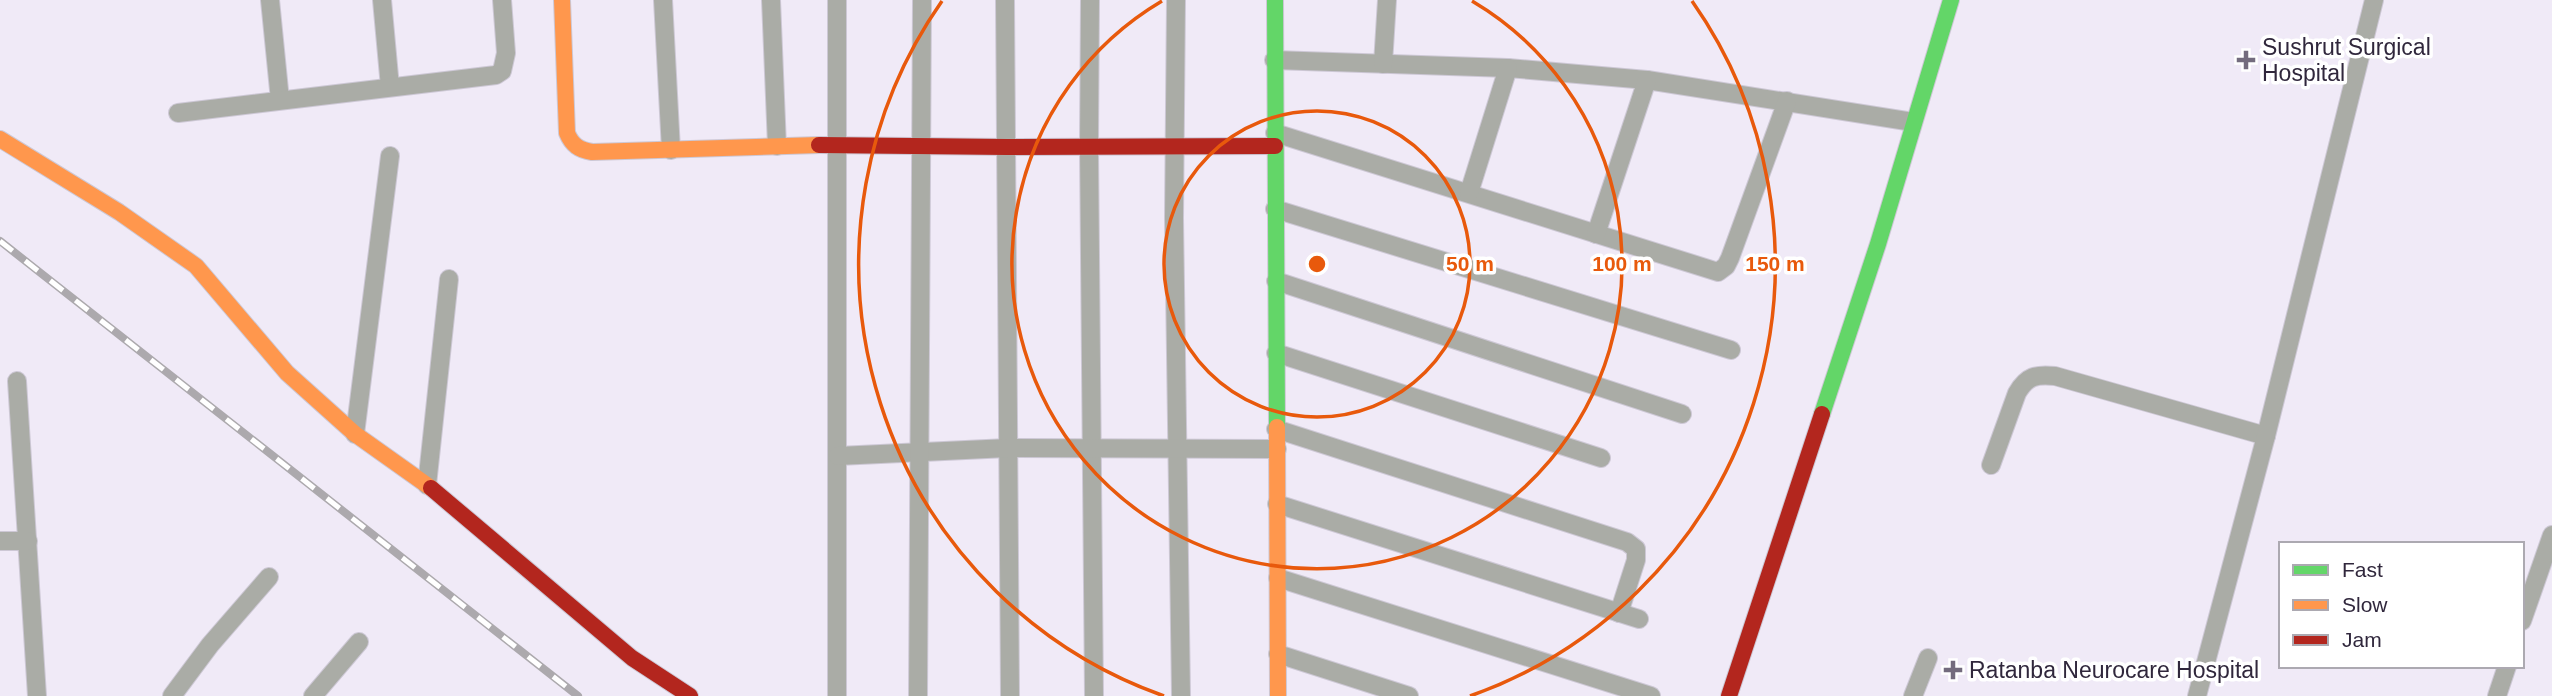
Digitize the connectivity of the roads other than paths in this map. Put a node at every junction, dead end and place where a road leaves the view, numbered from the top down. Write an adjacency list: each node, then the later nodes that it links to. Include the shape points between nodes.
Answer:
1 (270, 0): 21 (street)
2 (382, 0): 20 (street)
3 (502, 0): 20 (street, via 506,53 502,71)
4 (562, 0): 33 (street, via 571,144 592,152)
5 (663, 0): 33 (street)
6 (771, 0): 29 (street)
7 (837, 0): 27 (street)
8 (922, 0): 28 (street)
9 (1005, 0): 32 (street)
10 (1090, 0): 30 (street)
11 (1176, 0): 31 (street)
12 (1275, 0): 16 (street)
13 (1387, 0): 17 (street)
14 (1951, 0): 24 (street)
15 (2374, 0): 46 (street)
16 (1274, 60): 17 (street); 26 (street)
17 (1383, 64): 18 (street)
18 (1508, 68): 19 (street); 35 (street)
19 (1647, 79): 22 (street); 37 (street)
20 (390, 87): 21 (street)
21 (281, 100): 23 (street)
22 (1787, 101): 24 (street); 37 (street, via 1722,271)
23 (178, 113)
24 (1913, 122): 81 (street, via 1878,244)
25 (0, 139): 45 (street, via 196,266 287,373)
26 (1275, 139): 31 (street); 35 (street); 36 (street)
27 (838, 144): 28 (street); 29 (street); 52 (street)
28 (921, 145): 32 (street); 49 (street)
29 (778, 146): 33 (street)
30 (1089, 146): 31 (street); 32 (street); 50 (street)
31 (1175, 146): 51 (street)
32 (1007, 147): 47 (street)
33 (671, 150)
34 (390, 156): 45 (street)
35 (1469, 193): 37 (street)
36 (1275, 209): 39 (street); 40 (street)
37 (1596, 234)
38 (449, 279): 55 (street)
39 (1276, 281): 41 (street); 43 (street)
40 (1731, 350)
41 (1276, 353): 44 (street); 53 (street)
42 (17, 380): 59 (street)
43 (1682, 414)
44 (1276, 429): 48 (street); 62 (street, via 1627,542 1636,549 1636,560)
45 (355, 434): 55 (street)
46 (2266, 436): 54 (street, via 2040,374 2023,382 2017,393); 83 (street)
47 (1008, 448): 49 (street); 50 (street); 75 (street)
48 (1277, 449): 51 (street); 56 (street)
49 (918, 450): 52 (street); 74 (street)
50 (1091, 450): 51 (street); 76 (street)
51 (1176, 450): 77 (street)
52 (838, 456): 73 (street)
53 (1601, 458)
54 (1991, 465)
55 (427, 485): 72 (street, via 632,658)
56 (1277, 504): 61 (street); 62 (street)
57 (2552, 534): 63 (street)
58 (0, 541): 59 (street)
59 (28, 541): 69 (street)
60 (269, 577): 70 (street)
61 (1278, 578): 66 (street); 80 (street)
62 (1619, 613): 64 (street)
63 (2524, 615)
64 (1639, 619)
65 (359, 642): 71 (street)
66 (1278, 654): 78 (street); 79 (street)
67 (1928, 658): 82 (street)
68 (2506, 668): 84 (street)
69 (37, 696)
70 (172, 696)
71 (313, 696)
72 (690, 696)
73 (838, 696)
74 (918, 696)
75 (1010, 696)
76 (1094, 696)
77 (1181, 696)
78 (1279, 696)
79 (1409, 696)
80 (1651, 696)
81 (1729, 696)
82 (1915, 696)
83 (2197, 696)
84 (2497, 696)

